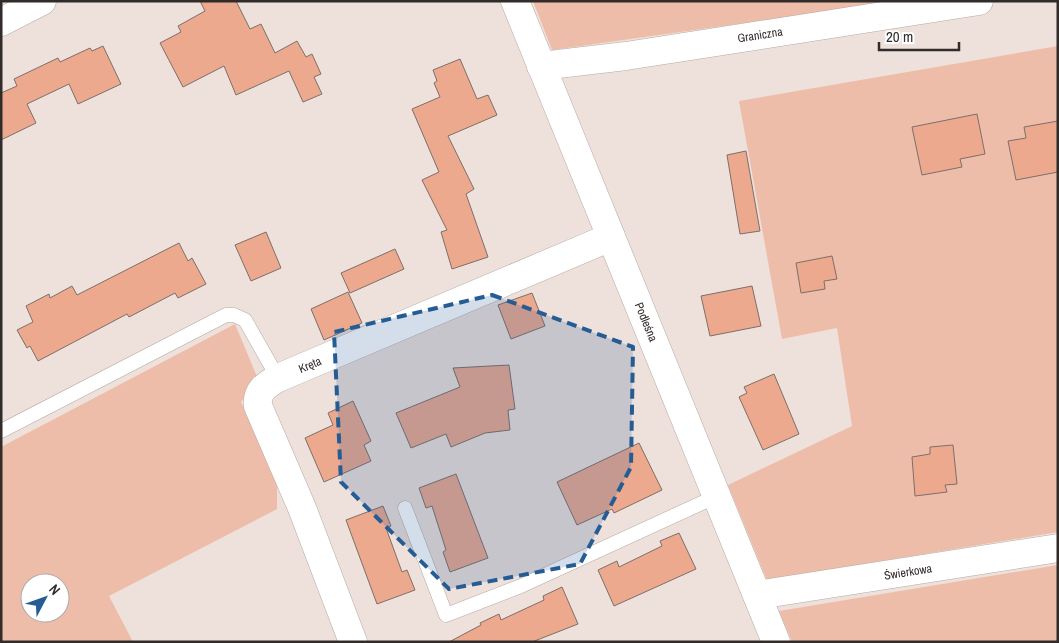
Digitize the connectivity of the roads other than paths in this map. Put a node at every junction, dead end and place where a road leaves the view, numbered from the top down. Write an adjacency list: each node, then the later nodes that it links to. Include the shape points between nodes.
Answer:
1 (42, 1): 4 (street)
2 (515, 1): 5 (street, Podleśna)
3 (979, 1): 5 (street, Graniczna, via 626,56)
4 (1, 22)
5 (541, 66): 6 (street, Podleśna)
6 (611, 237): 7 (street, Kręta); 9 (street, Podleśna)
7 (278, 378): 8 (lane, via 245,320 226,315); 13 (street, Kręta, via 258,394 258,406 302,508)
8 (1, 432)
9 (716, 496): 10 (lane, via 521,586 446,615); 12 (street, Podleśna)
10 (405, 508)
11 (1058, 548): 12 (street, Świerkowa)
12 (757, 595): 14 (street, Podleśna)
13 (353, 642)
14 (776, 642)

